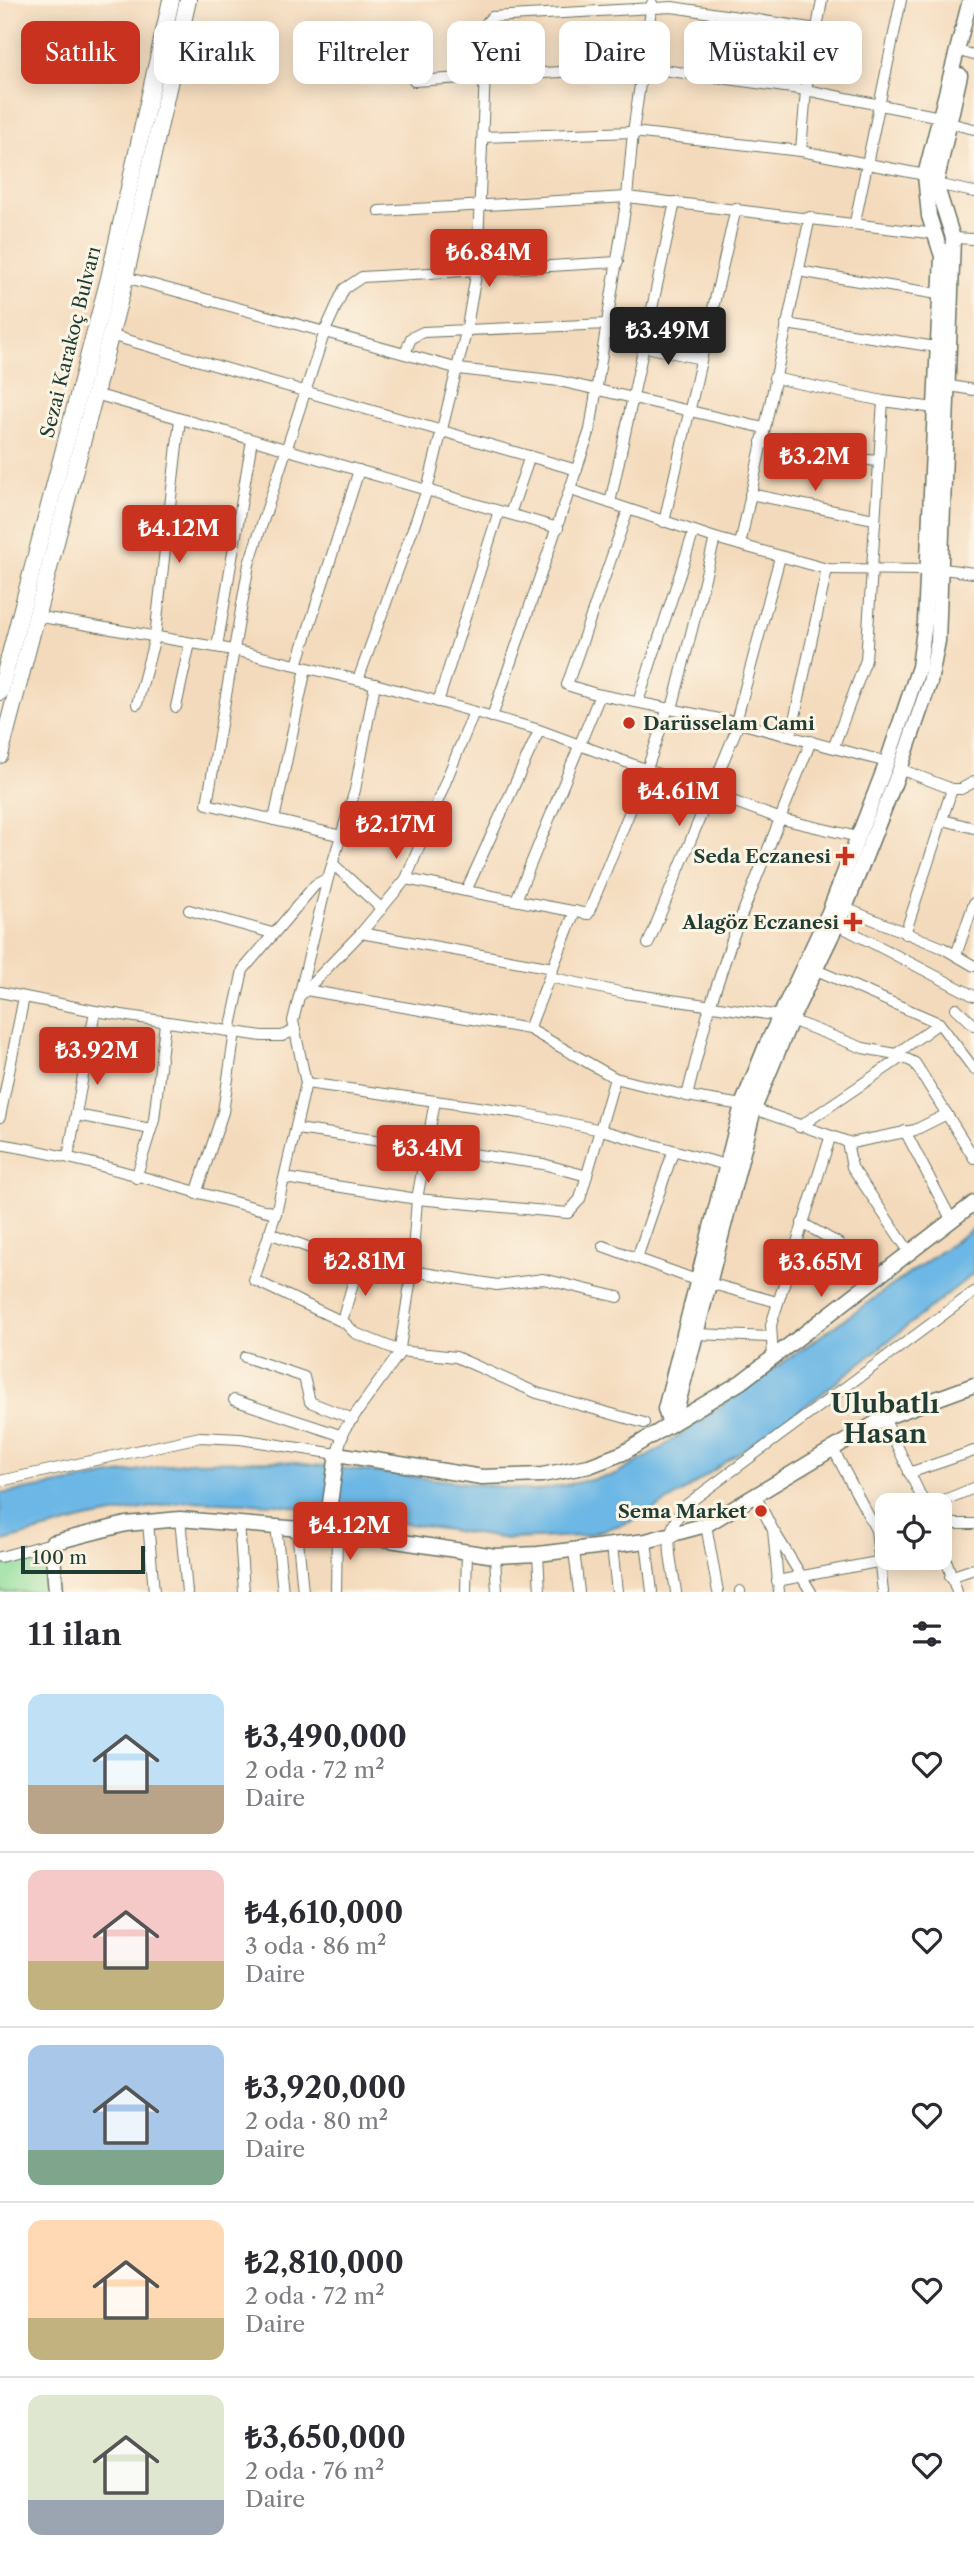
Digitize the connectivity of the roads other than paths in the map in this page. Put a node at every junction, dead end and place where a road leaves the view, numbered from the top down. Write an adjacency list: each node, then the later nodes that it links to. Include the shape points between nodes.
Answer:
1 (171, 0): 98 (main road, Sezai Karakoç Bulvarı, via 109,278)
2 (188, 0): 40 (main road)
3 (822, 0): 10 (street)
4 (901, 0): 18 (street)
5 (970, 0): 19 (main road)
6 (652, 3): 7 (street, via 492,17); 8 (street); 9 (street)
7 (490, 21)
8 (649, 21)
9 (766, 21)
10 (818, 21)
11 (974, 23): 12 (main road)
12 (970, 54): 19 (main road)
13 (670, 71): 17 (street)
14 (485, 84): 22 (street)
15 (640, 84): 21 (street)
16 (807, 84): 17 (street)
17 (806, 90): 18 (street); 23 (street)
18 (878, 106): 19 (street); 24 (street)
19 (944, 120): 20 (street); 25 (main road)
20 (974, 129)
21 (633, 132): 22 (street); 23 (street); 27 (street)
22 (483, 137): 29 (street)
23 (800, 151): 24 (street)
24 (867, 163): 25 (street); 33 (street)
25 (931, 180): 26 (street); 34 (main road, via 929,216); 35 (main road)
26 (974, 192)
27 (627, 197): 28 (street); 29 (street); 37 (street)
28 (675, 202): 30 (street); 47 (street)
29 (480, 205): 31 (street); 38 (street)
30 (736, 208): 32 (street); 50 (street)
31 (379, 211)
32 (810, 217): 33 (street); 39 (street)
33 (855, 222): 34 (street)
34 (936, 233): 41 (main road, via 942,256)
35 (953, 238): 36 (street); 53 (main road)
36 (974, 239)
37 (618, 262): 38 (street); 42 (street)
38 (477, 269): 44 (street, via 358,278 344,289); 45 (street)
39 (798, 271): 41 (street); 43 (street)
40 (125, 277): 44 (street); 46 (main road)
41 (938, 294): 48 (main road)
42 (607, 324): 45 (street); 54 (street)
43 (786, 324): 48 (street); 52 (street)
44 (325, 331): 49 (street); 55 (street)
45 (466, 332): 49 (street, via 418,334 411,338); 51 (street)
46 (110, 335): 55 (street); 57 (main road)
47 (642, 346): 50 (street); 58 (street)
48 (936, 347): 60 (main road)
49 (405, 354): 51 (street)
50 (701, 359): 61 (street)
51 (458, 369): 54 (street); 64 (street)
52 (774, 378): 59 (street); 63 (street)
53 (950, 386): 56 (street); 86 (main road)
54 (596, 388): 58 (street); 71 (street, via 590,430)
55 (305, 390): 64 (street); 67 (street)
56 (974, 390)
57 (95, 394): 62 (street); 90 (main road)
58 (631, 395): 61 (street); 75 (street)
59 (883, 401): 60 (street); 69 (street)
60 (933, 408): 87 (main road)
61 (691, 410): 63 (street); 79 (street)
62 (180, 419): 65 (street); 91 (street)
63 (764, 428): 66 (street)
64 (444, 431): 68 (street); 73 (street)
65 (252, 440): 67 (street); 93 (street)
66 (761, 442): 69 (street, via 824,456); 74 (street)
67 (285, 449): 70 (street); 94 (street, via 248,564)
68 (530, 456): 71 (street); 77 (street)
69 (879, 461): 78 (street)
70 (359, 470): 73 (street); 95 (street)
71 (577, 470): 72 (street)
72 (571, 489): 75 (street); 80 (street)
73 (427, 490): 77 (street); 96 (street)
74 (750, 494): 78 (street); 83 (street)
75 (610, 503): 76 (street)
76 (628, 510): 79 (street); 99 (street, via 568,685)
77 (505, 513): 80 (street); 100 (street)
78 (874, 519): 88 (street)
79 (664, 522): 81 (street)
80 (558, 528): 106 (street)
81 (694, 531): 82 (street); 101 (street)
82 (715, 538): 83 (street); 104 (street)
83 (740, 545): 84 (street)
84 (779, 556): 85 (street); 107 (street)
85 (827, 569): 88 (street); 109 (street)
86 (943, 569): 89 (street); 114 (main road, via 930,682)
87 (927, 570): 88 (street); 114 (main road, via 919,667)
88 (872, 571): 112 (street, via 866,660)
89 (974, 573)
90 (36, 616): 91 (street); 113 (main road)
91 (155, 637): 92 (street); 102 (street)
92 (190, 643): 93 (street); 103 (street)
93 (217, 647): 94 (street)
94 (233, 650): 95 (street); 120 (street, via 208,804)
95 (302, 666): 96 (street); 120 (street)
96 (358, 680): 97 (street)
97 (375, 684): 100 (street); 123 (street)
98 (0, 692)
99 (600, 695): 101 (street); 111 (street)
100 (438, 702): 105 (street)
101 (638, 702): 104 (street)
102 (137, 704)
103 (176, 707)
104 (670, 709): 107 (street); 115 (street)
105 (474, 712): 106 (street); 127 (street)
106 (492, 717): 108 (street)
107 (738, 722): 109 (street); 118 (street)
108 (539, 731): 111 (street); 128 (street)
109 (791, 735): 110 (street)
110 (811, 740): 112 (street); 119 (street)
111 (580, 746): 115 (street); 129 (street)
112 (834, 746): 114 (street)
113 (0, 755)
114 (894, 766): 117 (street); 124 (main road); 131 (main road)
115 (646, 772): 118 (street); 134 (street, via 588,914)
116 (974, 782): 117 (street)
117 (952, 789): 121 (street)
118 (709, 794): 119 (street); 139 (street)
119 (781, 819): 124 (street); 148 (street)
120 (274, 820): 123 (street)
121 (943, 820): 122 (street); 138 (street)
122 (974, 828)
123 (342, 836): 125 (street)
124 (858, 837): 151 (main road)
125 (333, 864): 126 (street); 132 (street)
126 (328, 878): 136 (street, via 315,885); 145 (street)
127 (406, 879): 128 (street); 132 (street)
128 (466, 891): 129 (street)
129 (516, 900): 134 (street)
130 (974, 903): 140 (street)
131 (845, 908): 135 (main road); 138 (street)
132 (382, 909): 137 (street)
133 (189, 910): 136 (street)
134 (575, 911): 143 (street)
135 (838, 925): 142 (main road); 146 (street)
136 (272, 933): 157 (street, via 243,970)
137 (361, 933): 143 (street); 145 (street)
138 (905, 934): 140 (street)
139 (648, 944)
140 (956, 955): 141 (street)
141 (974, 966)
142 (814, 969): 151 (main road); 153 (street)
143 (551, 972): 148 (street, via 624,993); 155 (street)
144 (0, 992): 147 (street)
145 (302, 994): 155 (street); 156 (street, via 293,1021)
146 (974, 996)
147 (24, 997): 150 (street); 167 (street)
148 (710, 1005): 151 (street); 162 (street)
149 (956, 1008): 154 (street)
150 (95, 1012): 152 (street); 166 (street)
151 (785, 1018): 158 (street, via 863,1048); 164 (main road)
152 (165, 1023): 157 (street); 169 (street)
153 (939, 1023): 158 (street); 159 (street)
154 (974, 1025)
155 (529, 1029): 160 (street)
156 (295, 1030): 157 (street, via 282,1036); 161 (street)
157 (233, 1032): 184 (street, via 223,1112)
158 (899, 1055): 165 (street, via 915,1063); 168 (street)
159 (974, 1069)
160 (615, 1078): 162 (street); 171 (street)
161 (306, 1083): 163 (street); 170 (street)
162 (687, 1096): 164 (street)
163 (435, 1101): 171 (street); 176 (street)
164 (748, 1107): 168 (street); 180 (main road); 197 (main road)
165 (947, 1114): 172 (street); 179 (street)
166 (76, 1115): 169 (street); 178 (street)
167 (0, 1117)
168 (799, 1127): 173 (street)
169 (151, 1129): 182 (street)
170 (297, 1129): 176 (street); 183 (street)
171 (601, 1130): 177 (street); 181 (street)
172 (905, 1131): 174 (street); 188 (street)
173 (831, 1138): 174 (street); 189 (street)
174 (847, 1142): 192 (street, via 852,1167)
175 (0, 1144): 178 (street)
176 (426, 1149): 181 (street, via 543,1164); 185 (street)
177 (673, 1153): 180 (street); 193 (street)
178 (68, 1157): 182 (street)
179 (974, 1158)
180 (726, 1165): 197 (main road)
181 (587, 1176): 185 (street, via 576,1206 568,1213)
182 (136, 1178): 184 (street)
183 (285, 1178): 185 (street); 187 (street)
184 (196, 1194): 187 (street)
185 (417, 1199): 195 (street)
186 (974, 1203): 188 (main road)
187 (276, 1213): 190 (street)
188 (951, 1219): 192 (main road)
189 (802, 1223): 196 (street, via 838,1243); 200 (street)
190 (269, 1233): 194 (street); 201 (street, via 254,1280)
191 (603, 1246): 193 (street)
192 (910, 1252): 196 (main road)
193 (637, 1258): 197 (street)
194 (358, 1266): 195 (street, via 379,1273); 201 (street)
195 (412, 1274): 199 (street, via 497,1285 543,1279); 204 (street)
196 (874, 1281): 206 (main road)
197 (703, 1282): 200 (street); 202 (main road); 211 (main road, via 666,1409)
198 (974, 1292): 234 (street, via 686,1505)
199 (618, 1297)
200 (777, 1302): 203 (street)
201 (342, 1321): 204 (street, via 355,1333)
202 (696, 1334): 203 (street); 211 (main road)
203 (770, 1337): 206 (street)
204 (400, 1350): 210 (street); 212 (street, via 456,1357 537,1393)
205 (245, 1357): 210 (street, via 304,1377 310,1402)
206 (773, 1357): 211 (main road)
207 (974, 1385): 209 (main road)
208 (234, 1400): 213 (street)
209 (884, 1418): 214 (main road); 217 (street)
210 (353, 1419): 213 (street)
211 (676, 1422): 216 (main road, via 623,1453 589,1466 542,1475 482,1477)
212 (644, 1423)
213 (342, 1436): 216 (street)
214 (832, 1447): 221 (main road); 232 (street)
215 (974, 1451): 217 (street)
216 (336, 1459): 218 (street, via 240,1439 200,1437); 231 (main road)
217 (909, 1473): 220 (street)
218 (0, 1481)
219 (974, 1489): 222 (street)
220 (919, 1493)
221 (756, 1497): 229 (main road); 233 (street)
222 (952, 1497)
223 (180, 1519): 224 (main road); 225 (main road); 252 (street)
224 (148, 1522): 236 (main road); 251 (street)
225 (239, 1522): 228 (main road); 253 (street)
226 (952, 1524): 227 (street)
227 (974, 1524)
228 (276, 1525): 230 (main road); 254 (street)
229 (706, 1525): 234 (main road); 264 (street)
230 (297, 1528): 231 (main road); 255 (street)
231 (330, 1528): 239 (main road); 256 (street)
232 (875, 1528)
233 (773, 1530): 247 (street); 249 (street)
234 (668, 1535): 235 (main road); 263 (street)
235 (646, 1541): 237 (main road); 262 (street)
236 (52, 1543): 242 (street); 250 (main road)
237 (612, 1546): 238 (main road); 261 (street)
238 (574, 1550): 240 (main road); 260 (street)
239 (467, 1553): 241 (main road); 257 (street)
240 (538, 1554): 241 (main road); 259 (street)
241 (495, 1556): 258 (street)
242 (0, 1557)
243 (875, 1562): 247 (street)
244 (974, 1569): 248 (street)
245 (881, 1570): 266 (street)
246 (948, 1570): 248 (street)
247 (801, 1577): 249 (street); 265 (street)
248 (950, 1577): 267 (street)
249 (778, 1587)
250 (56, 1592)
251 (153, 1592)
252 (187, 1592)
253 (244, 1592)
254 (282, 1592)
255 (303, 1592)
256 (336, 1592)
257 (466, 1592)
258 (497, 1592)
259 (540, 1592)
260 (579, 1592)
261 (617, 1592)
262 (652, 1592)
263 (676, 1592)
264 (718, 1592)
265 (811, 1592)
266 (883, 1592)
267 (957, 1592)

